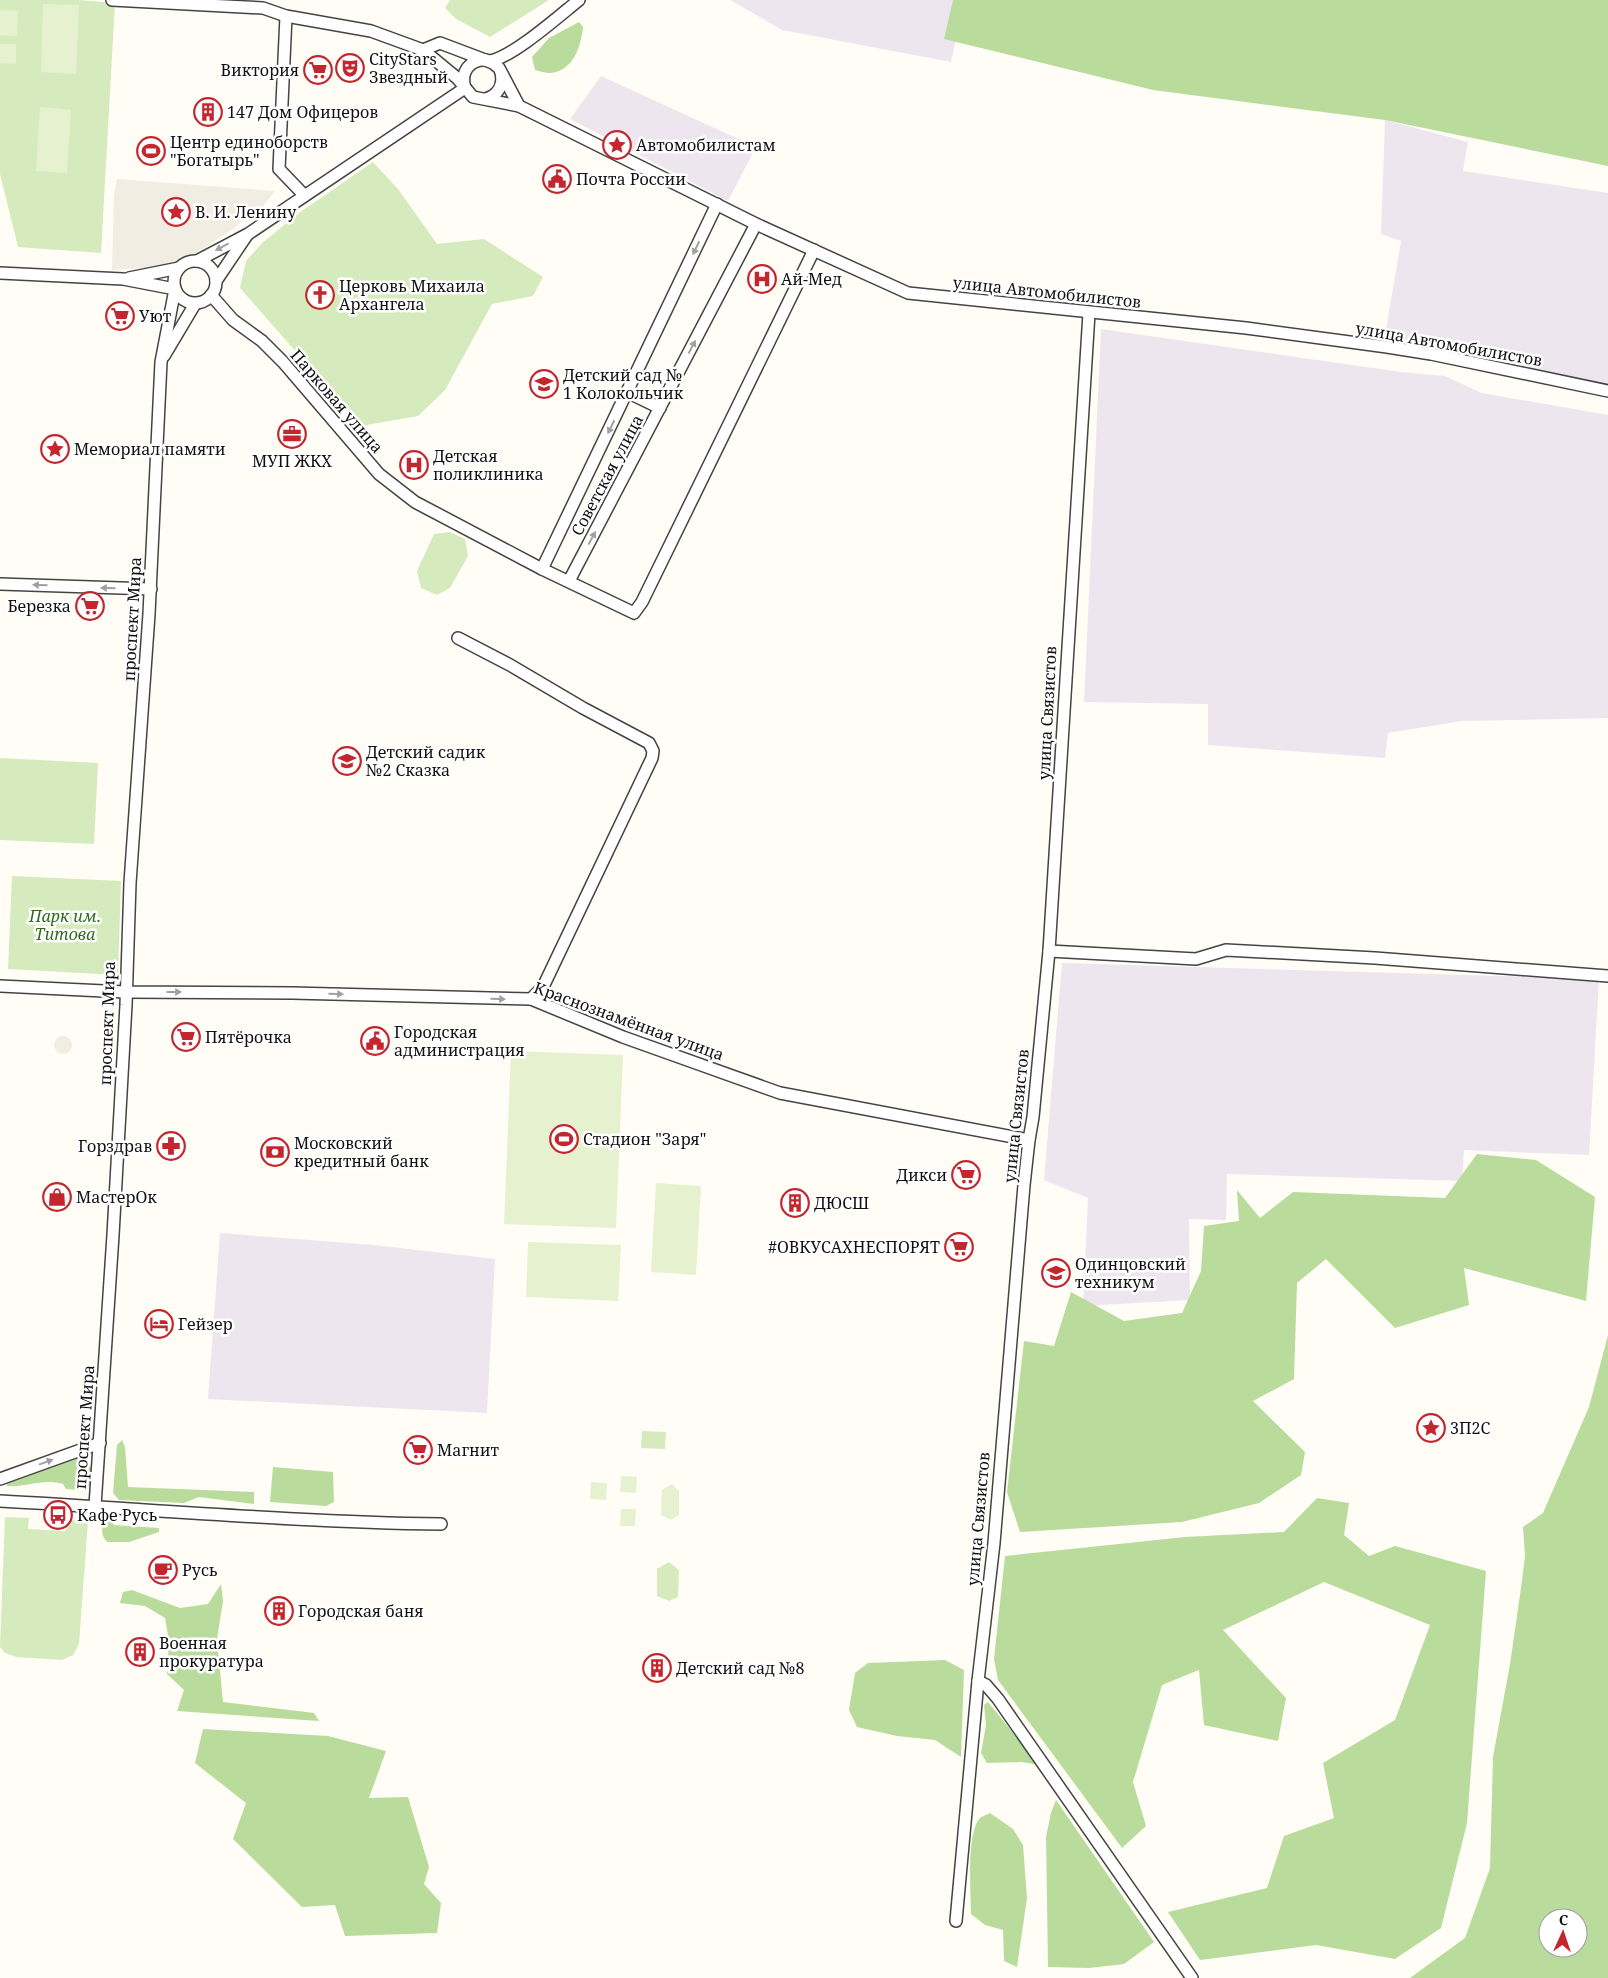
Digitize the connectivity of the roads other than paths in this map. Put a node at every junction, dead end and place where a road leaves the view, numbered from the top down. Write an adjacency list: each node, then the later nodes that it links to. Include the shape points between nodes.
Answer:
1 (112, 0): 3 (street, via 263,8)
2 (579, 0): 5 (street)
3 (286, 16): 4 (street, via 371,31); 9 (street, via 279,169)
4 (423, 50): 5 (street, via 440,43); 6 (street)
5 (494, 65): 6 (street, via 475,61 470,64 463,76); 7 (street, via 502,81 499,91); 8 (street)
6 (465, 88): 7 (street, via 473,97); 9 (street)
7 (486, 99): 8 (street, улица Автомобилистов)
8 (519, 106): 10 (street, улица Автомобилистов)
9 (304, 195): 12 (street)
10 (717, 204): 11 (street, улица Автомобилистов); 25 (street, one-way to 25)
11 (756, 224): 13 (street, улица Автомобилистов); 26 (street, Советская улица, one-way to 11)
12 (248, 234): 14 (street, one-way to 14); 18 (street)
13 (814, 250): 22 (street, улица Автомобилистов, via 908,293); 28 (street, Парковая улица, via 634,613)
14 (197, 261): 15 (street); 18 (street, via 213,271)
15 (180, 268): 17 (street); 19 (street, via 174,281)
16 (0, 273): 17 (street)
17 (123, 280): 19 (street)
18 (216, 281): 20 (street)
19 (175, 289): 21 (street, via 180,297); 23 (street, проспект Мира)
20 (211, 295): 21 (street); 27 (street, Парковая улица, via 233,320 262,341 283,362 379,474 415,502)
21 (195, 304): 23 (street, проспект Мира)
22 (1089, 313): 24 (street, улица Автомобилистов, via 1387,346); 32 (street, улица Связистов)
23 (161, 362): 30 (street, проспект Мира)
24 (1608, 391)
25 (628, 392): 26 (street); 27 (street, one-way to 27)
26 (660, 408): 28 (street, Советская улица, one-way to 26)
27 (542, 569): 28 (street, Парковая улица)
28 (569, 581)
29 (0, 584): 30 (street, one-way to 29)
30 (151, 589): 35 (street, проспект Мира, via 129,889)
31 (458, 638): 36 (street, via 649,743 653,751 543,987)
32 (1049, 951): 33 (street, via 1196,959 1226,950); 37 (street, улица Связистов, via 1034,1117)
33 (1608, 976)
34 (0, 986): 35 (street, Краснознамённая улица)
35 (125, 992): 36 (street, Краснознамённая улица, one-way to 36); 38 (street, проспект Мира)
36 (530, 999): 37 (street, Краснознамённая улица, via 780,1093)
37 (1028, 1140): 43 (street, улица Связистов, via 994,1542)
38 (100, 1443): 39 (street, one-way to 38); 41 (street, проспект Мира)
39 (0, 1479)
40 (0, 1501): 41 (street)
41 (95, 1506): 42 (street, via 262,1518)
42 (441, 1524)
43 (978, 1681): 44 (street, улица Связистов); 45 (street, via 998,1699)
44 (956, 1921)
45 (1192, 1978)

